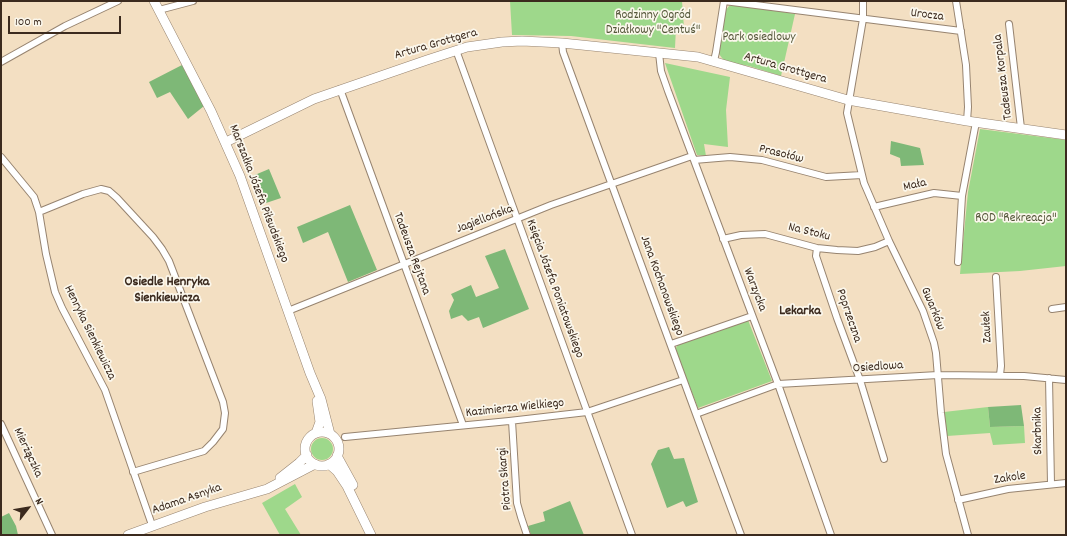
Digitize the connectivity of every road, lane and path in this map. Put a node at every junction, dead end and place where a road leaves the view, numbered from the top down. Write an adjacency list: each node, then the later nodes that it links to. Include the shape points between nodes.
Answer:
1 (118, 1): 15 (street, via 65,26)
2 (154, 1): 7 (main road, Marszałka Józefa Piłsudskiego)
3 (193, 1): 7 (street)
4 (724, 1): 8 (street, Urocza); 14 (street)
5 (863, 1): 8 (street, Gwarków)
6 (956, 1): 10 (street)
7 (158, 10): 21 (main road, Marszałka Józefa Piłsudskiego)
8 (863, 19): 10 (street, Urocza); 17 (street, Gwarków)
9 (1009, 24): 19 (street, Tadeusza Korpala)
10 (961, 31): 18 (street, via 968,107)
11 (562, 43): 12 (main road, Artura Grottgera, via 511,41); 13 (main road, Artura Grottgera); 25 (street, Jana Kochanowskiego, via 563,52)
12 (456, 50): 16 (main road, Artura Grottgera); 29 (street, Księcia Józefa Poniatowskiego)
13 (659, 53): 14 (main road, Artura Grottgera); 23 (street, Warzycka, via 661,71)
14 (714, 61): 17 (main road, Artura Grottgera)
15 (1, 62)
16 (340, 89): 21 (main road, Artura Grottgera); 34 (street, Tadeusza Rejtana)
17 (848, 100): 18 (main road, Artura Grottgera); 24 (street, Gwarków, via 846,113)
18 (972, 121): 19 (main road, Artura Grottgera); 26 (street)
19 (1021, 128): 20 (main road, Artura Grottgera)
20 (1066, 135)
21 (226, 142): 38 (main road, Marszałka Józefa Piłsudskiego)
22 (1, 157): 28 (street, Henryka Sienkiewicza, via 34,197)
23 (693, 158): 24 (street, Prasołów, via 730,157 762,160 826,177); 25 (street, Jagiellońska); 30 (street, Warzycka)
24 (862, 174): 27 (street, Gwarków)
25 (613, 185): 29 (street, Jagiellońska, via 551,205); 40 (street, Jana Kochanowskiego)
26 (962, 196): 27 (street, Mała, via 934,193); 33 (street)
27 (874, 207): 31 (street, Gwarków)
28 (39, 212): 62 (street, Henryka Sienkiewicza, via 55,292 105,390); 62 (street, via 101,189 109,191 117,198 153,237 169,261 223,402 223,429 204,451)
29 (518, 219): 34 (street, Jagiellońska); 49 (street, Księcia Józefa Poniatowskiego)
30 (723, 239): 32 (street, Na Stoku, via 765,234); 39 (street, Warzycka)
31 (889, 241): 32 (street, Na Stoku, via 858,251); 41 (street, Gwarków, via 926,320 936,353)
32 (817, 248): 46 (street, Poprzeczna, via 816,256)
33 (958, 262)
34 (403, 264): 38 (street, Jagiellońska); 53 (street, Tadeusza Rejtana)
35 (996, 277): 42 (street, Zaułek)
36 (1066, 308): 37 (street)
37 (1052, 309)
38 (288, 311): 44 (main road, Marszałka Józefa Piłsudskiego)
39 (752, 316): 40 (street); 48 (street, Warzycka)
40 (671, 344): 45 (street, Jana Kochanowskiego)
41 (938, 375): 42 (street, Osiedlowa); 46 (street, Osiedlowa); 66 (street, Gwarków, via 942,429)
42 (1000, 375): 43 (street, Osiedlowa)
43 (1049, 378): 47 (street, Osiedlowa); 64 (street, Skarbnika)
44 (313, 380): 54 (main road, Marszałka Józefa Piłsudskiego, via 320,422); 55 (main road, Marszałka Józefa Piłsudskiego, via 324,408)
45 (683, 380): 49 (street, Kazimierza Wielkiego); 50 (street, Jana Kochanowskiego)
46 (860, 380): 48 (street, Osiedlowa); 59 (street, Poprzeczna)
47 (1066, 380)
48 (778, 384): 50 (street, Osiedlowa); 75 (street, Warzycka)
49 (587, 412): 51 (street, Kazimierza Wielkiego); 73 (street, Księcia Józefa Poniatowskiego)
50 (696, 414): 74 (street, Jana Kochanowskiego)
51 (512, 421): 53 (street, Kazimierza Wielkiego); 72 (street, Piotra Skargi, via 517,503)
52 (1, 424): 69 (street, Mierżączka)
53 (463, 425): 56 (street, Kazimierza Wielkiego)
54 (316, 433): 55 (main road); 57 (main road, via 309,438 305,446)
55 (330, 434): 58 (main road, via 337,441)
56 (345, 437)
57 (306, 455): 60 (main road); 65 (main road, Adama Asnyka, via 285,474)
58 (337, 456): 61 (main road); 67 (main road, via 352,483)
59 (884, 459)
60 (315, 464): 61 (main road); 65 (main road, Adama Asnyka, via 278,484)
61 (329, 464): 67 (main road, via 342,478)
62 (133, 472): 68 (street, Henryka Sienkiewicza)
63 (1066, 483): 64 (street, Zakole)
64 (1051, 484): 66 (street, Zakole, via 1008,489)
65 (254, 492): 68 (main road, Adama Asnyka)
66 (958, 500): 76 (street, Gwarków)
67 (363, 519): 71 (main road)
68 (152, 525): 70 (main road, Adama Asnyka)
69 (52, 535)
70 (128, 535)
71 (371, 535)
72 (527, 535)
73 (632, 535)
74 (742, 535)
75 (831, 535)
76 (968, 535)

